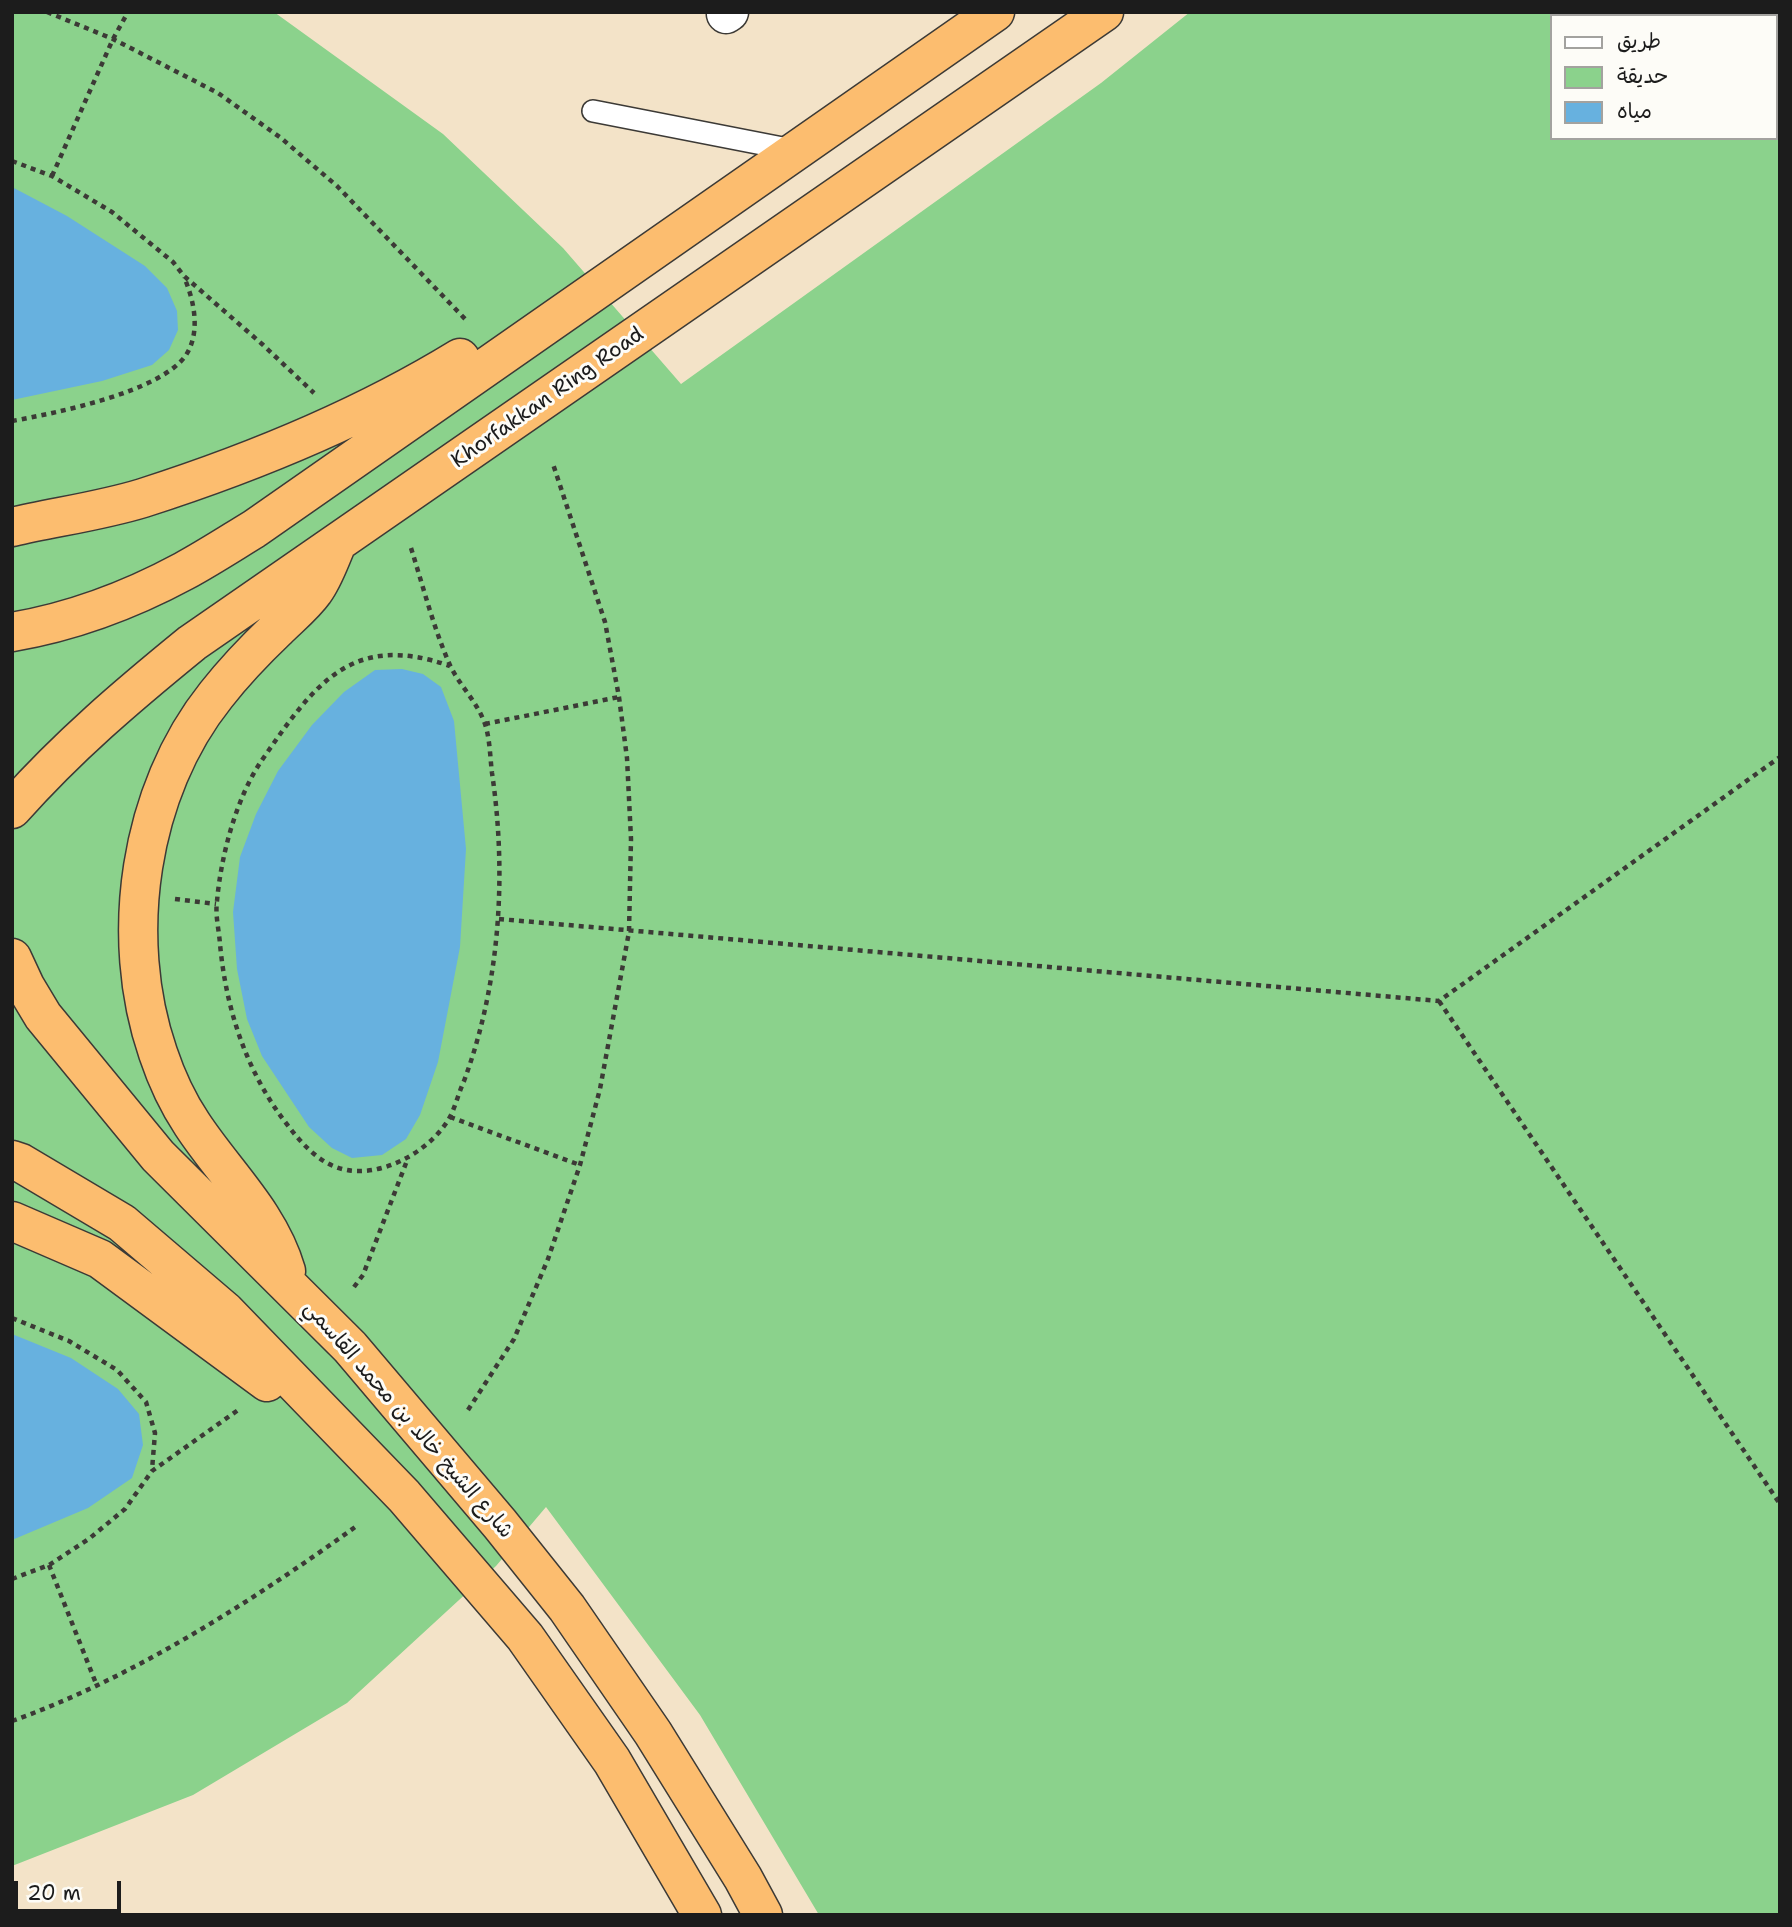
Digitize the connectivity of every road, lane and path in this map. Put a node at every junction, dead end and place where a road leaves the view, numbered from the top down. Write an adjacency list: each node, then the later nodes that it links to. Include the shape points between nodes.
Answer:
1 (47, 12): 5 (path)
2 (128, 12): 5 (path)
3 (995, 12): 7 (highway)
4 (1104, 12): 17 (highway, Khorfakkan Ring Road)
5 (113, 40): 9 (path); 12 (path, via 218,93 281,138 337,186)
6 (593, 111): 7 (lane)
7 (798, 150): 10 (highway)
8 (12, 161): 9 (path)
9 (52, 176): 11 (path, via 112,212)
10 (654, 250): 16 (highway, via 422,381 347,418 140,499); 19 (highway, via 254,529 183,572 108,605)
11 (184, 276): 13 (path); 14 (path, via 195,308 193,331 187,353 171,372 93,402)
12 (468, 323)
13 (322, 400)
14 (12, 421)
15 (553, 464): 21 (path, via 605,622)
16 (12, 527)
17 (337, 544): 24 (highway, Khorfakkan Ring Road, via 192,643 115,705); 36 (highway, via 314,592 216,695 192,729 159,802 148,843 138,929 147,1016 173,1089 192,1124 261,1218)
18 (411, 548): 20 (path)
19 (12, 632)
20 (450, 666): 22 (path); 26 (path, via 399,653 368,656 321,685 253,774 227,841)
21 (619, 697): 22 (path); 28 (path, via 630,826)
22 (485, 724): 27 (path, via 498,808)
23 (1780, 757): 30 (path)
24 (12, 809)
25 (169, 898): 26 (path)
26 (216, 904): 32 (path, via 222,973 239,1039 277,1113 309,1153 343,1170 377,1169)
27 (499, 919): 28 (path); 31 (path, via 475,1052)
28 (629, 932): 30 (path); 34 (path, via 600,1088)
29 (12, 958): 36 (highway, شارع الشيخ خالد بن محمد القاسمي, via 43,1016 158,1156)
30 (1439, 1001): 43 (path)
31 (450, 1117): 32 (path, via 434,1138); 34 (path)
32 (408, 1157): 37 (path, via 363,1275)
33 (12, 1160): 42 (highway, via 122,1223 225,1311)
34 (580, 1165): 40 (path, via 514,1339)
35 (12, 1221): 42 (highway, via 100,1259 256,1373)
36 (290, 1286): 50 (highway, شارع الشيخ خالد بن محمد القاسمي, via 434,1445 568,1608 653,1733)
37 (354, 1287)
38 (12, 1318): 41 (path, via 68,1341 117,1370 146,1402 155,1433)
39 (245, 1406): 41 (path)
40 (468, 1410)
41 (152, 1471): 45 (path, via 125,1509)
42 (404, 1496): 49 (highway, via 525,1637 612,1761)
43 (1780, 1504)
44 (358, 1525): 47 (path, via 215,1621)
45 (49, 1565): 46 (path); 47 (path)
46 (12, 1579)
47 (97, 1686): 48 (path)
48 (12, 1721)
49 (702, 1915)
50 (763, 1915)

